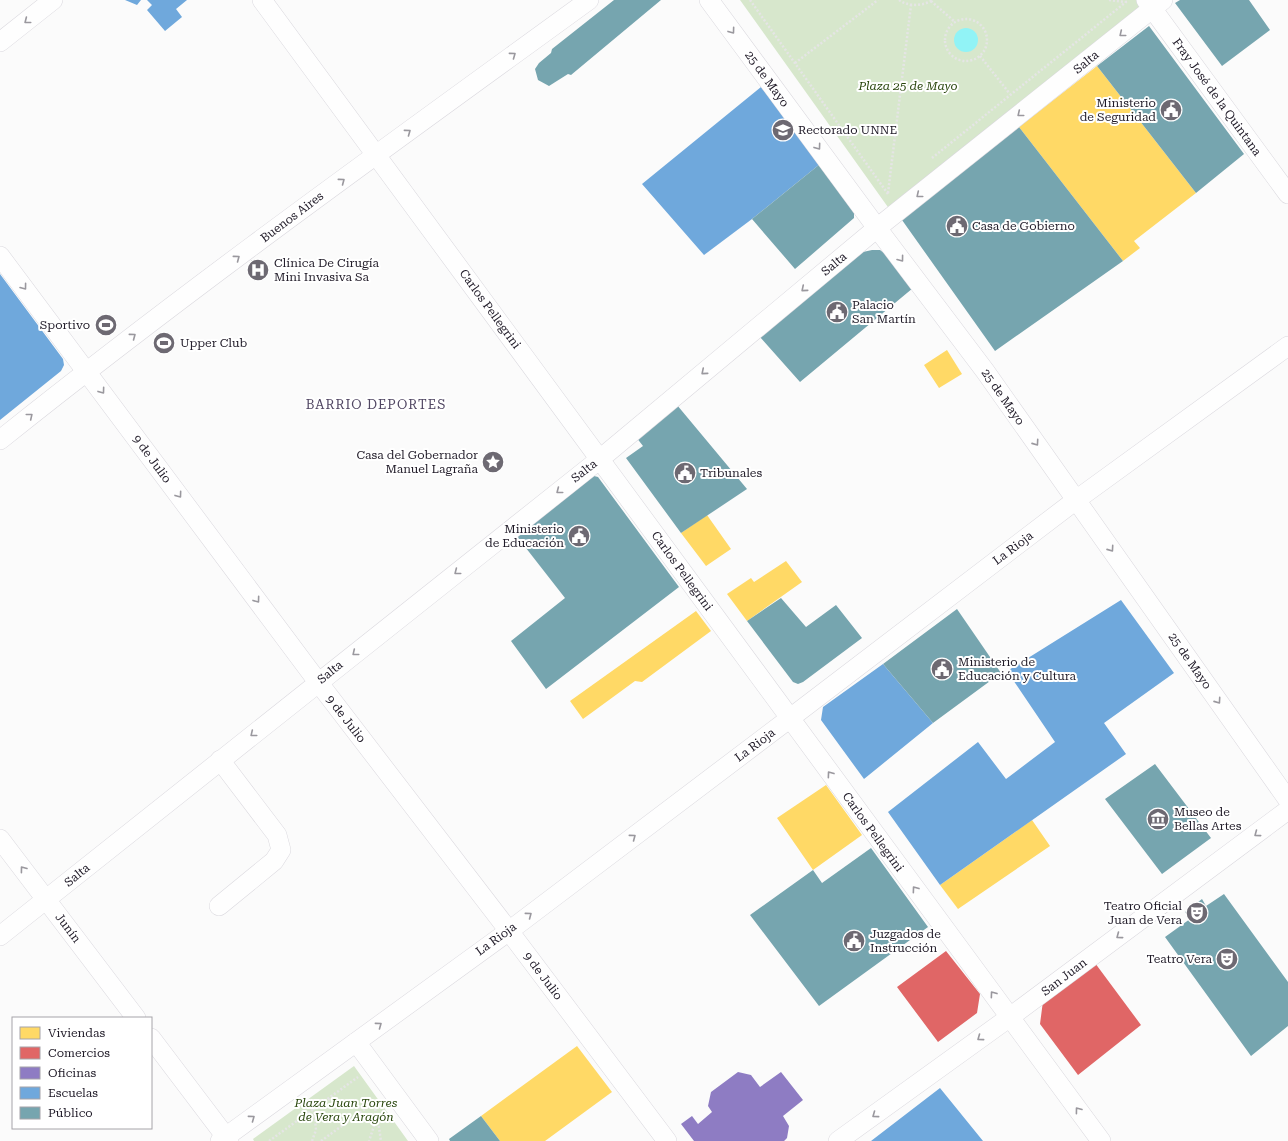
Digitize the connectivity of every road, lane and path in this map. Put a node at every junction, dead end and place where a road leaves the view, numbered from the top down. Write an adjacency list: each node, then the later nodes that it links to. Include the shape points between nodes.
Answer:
1 (54, 0): 14 (street, one-way to 14)
2 (262, 0): 18 (street, Carlos Pellegrini)
3 (589, 0): 18 (street, Buenos Aires, one-way to 3)
4 (709, 0): 23 (street, 25 de Mayo, one-way to 23)
5 (750, 0): 16 (path)
6 (878, 0): 16 (path)
7 (899, 0): 12 (path)
8 (1109, 0): 10 (path)
9 (932, 1): 12 (path); 13 (path)
10 (1125, 1): 17 (path)
11 (1154, 3): 22 (street, Fray José de la Quintana); 23 (street, Salta, one-way to 23)
12 (911, 5): 21 (path)
13 (955, 22): 15 (path, via 969,20 981,25 987,37 985,50); 15 (path, via 945,39 949,52 961,60 968,61)
14 (0, 42)
15 (980, 56): 17 (path)
16 (795, 63): 21 (path)
17 (1010, 94): 19 (path)
18 (376, 155): 26 (street, Buenos Aires, one-way to 18); 28 (street, Carlos Pellegrini)
19 (931, 159)
20 (894, 189): 21 (path)
21 (888, 194)
22 (1288, 194)
23 (877, 228): 28 (street, Salta, one-way to 28); 29 (street, 25 de Mayo, one-way to 29, via 985,371)
24 (0, 256): 26 (street, 9 de Julio, one-way to 26)
25 (1288, 346): 29 (street, La Rioja)
26 (87, 370): 27 (street, Buenos Aires, one-way to 26); 30 (street, 9 de Julio, one-way to 30)
27 (0, 440)
28 (600, 459): 30 (street, Salta, one-way to 30); 31 (street, Carlos Pellegrini)
29 (1076, 500): 31 (street, La Rioja); 33 (street, 25 de Mayo, one-way to 33)
30 (318, 682): 32 (street, Salta, one-way to 32); 38 (street, 9 de Julio)
31 (790, 719): 38 (street, La Rioja, one-way to 31); 41 (street, Carlos Pellegrini, one-way to 31)
32 (220, 760): 36 (street, Salta); 37 (street, via 277,835 281,850 274,862)
33 (1288, 800)
34 (1288, 810): 41 (street, San Juan, one-way to 41)
35 (0, 839): 36 (street, Junín, one-way to 35)
36 (46, 899): 39 (street, Salta); 40 (street, Junín)
37 (219, 906)
38 (509, 930): 43 (street, La Rioja, one-way to 38); 56 (street, 9 de Julio)
39 (0, 936)
40 (135, 1017)
41 (1010, 1017): 57 (street, San Juan, one-way to 57); 58 (street, Carlos Pellegrini, one-way to 41)
42 (152, 1039): 49 (street)
43 (356, 1042): 49 (street, La Rioja, one-way to 43); 55 (street)
44 (358, 1077): 45 (path)
45 (327, 1099): 46 (path); 47 (path, via 351,1107)
46 (314, 1108): 50 (path); 51 (path, via 316,1130)
47 (366, 1108): 48 (path, via 376,1101); 52 (path)
48 (376, 1109): 53 (path); 54 (path)
49 (225, 1140)
50 (269, 1141)
51 (312, 1141)
52 (321, 1141)
53 (369, 1141)
54 (381, 1141)
55 (429, 1141)
56 (666, 1141)
57 (838, 1141)
58 (1101, 1141)

